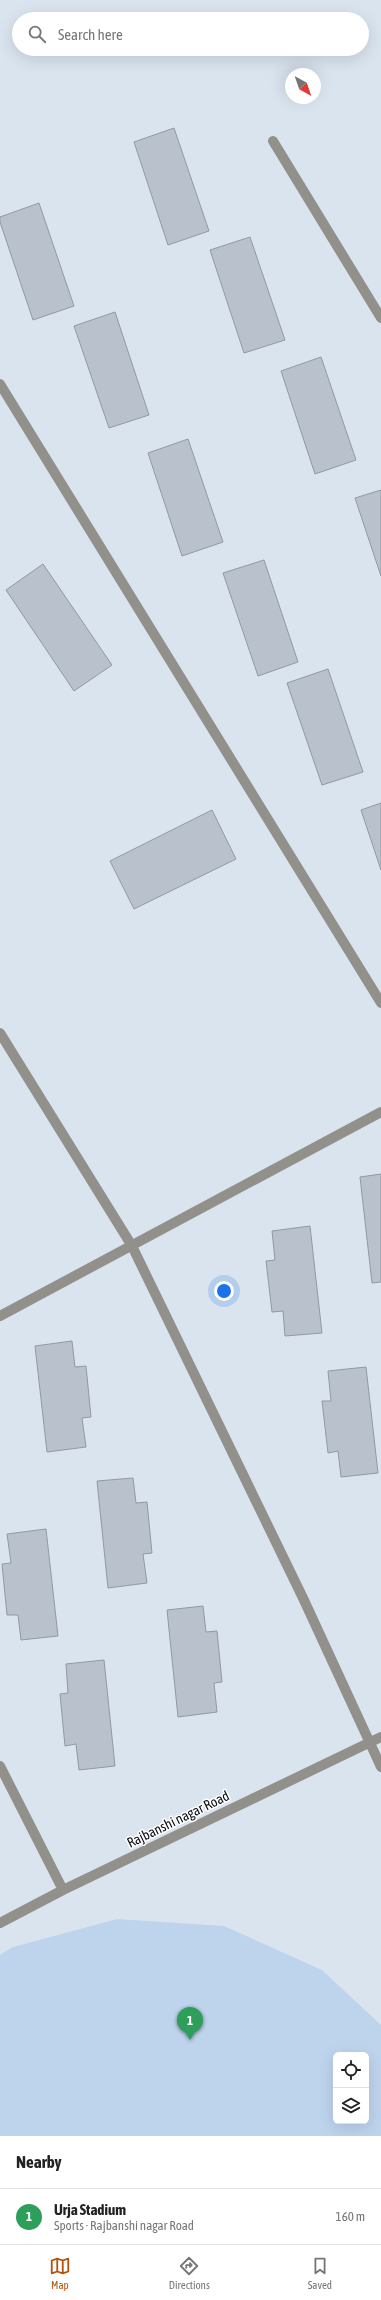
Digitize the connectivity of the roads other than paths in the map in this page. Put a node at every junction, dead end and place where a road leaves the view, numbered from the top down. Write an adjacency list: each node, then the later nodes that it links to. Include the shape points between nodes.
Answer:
1 (273, 141): 2 (street)
2 (381, 318)
3 (0, 384): 4 (street)
4 (381, 1003)
5 (0, 1033): 7 (street)
6 (381, 1112): 7 (street)
7 (132, 1246): 8 (street); 10 (street)
8 (0, 1316)
9 (381, 1737): 10 (street, Rajbanshi nagar Road)
10 (370, 1742): 12 (street); 13 (street, Rajbanshi nagar Road)
11 (0, 1766): 13 (street)
12 (381, 1767)
13 (63, 1890): 14 (street, Rajbanshi nagar Road)
14 (0, 1923)

